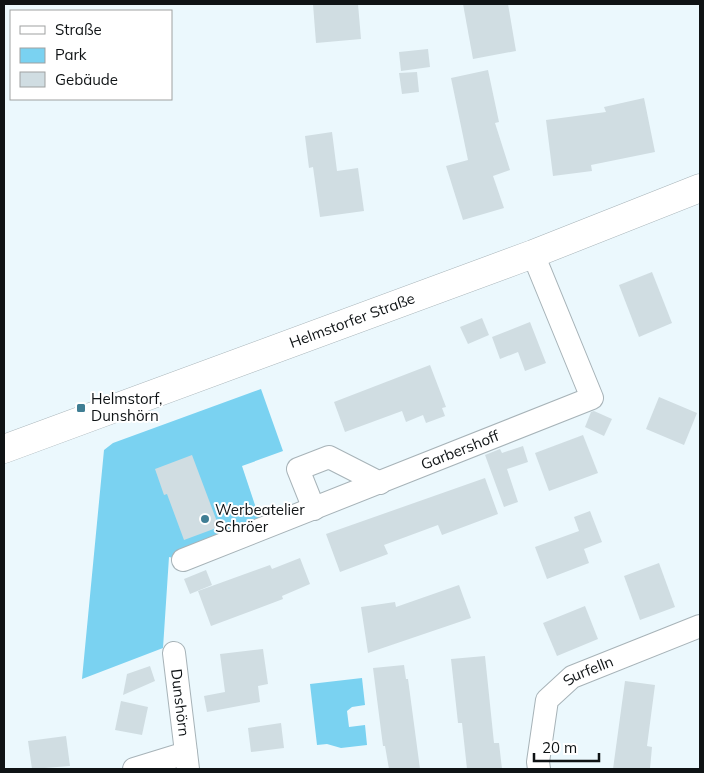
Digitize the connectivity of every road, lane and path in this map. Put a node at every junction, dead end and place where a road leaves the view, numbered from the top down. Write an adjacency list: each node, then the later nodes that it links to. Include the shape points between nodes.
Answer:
1 (700, 188): 2 (main road, Helmstorfer Straße)
2 (533, 254): 3 (main road, Helmstorfer Straße); 4 (street, Garbershoff, via 592,398)
3 (4, 449)
4 (380, 483): 5 (street, Garbershoff); 5 (street, via 329,457 298,469)
5 (314, 509): 6 (street, Garbershoff)
6 (183, 560)
7 (700, 626): 11 (street, Surfelln, via 572,677 547,700)
8 (174, 653): 9 (street, Dunshörn)
9 (187, 761): 10 (street, Dunshörn)
10 (134, 769)
11 (539, 769)

